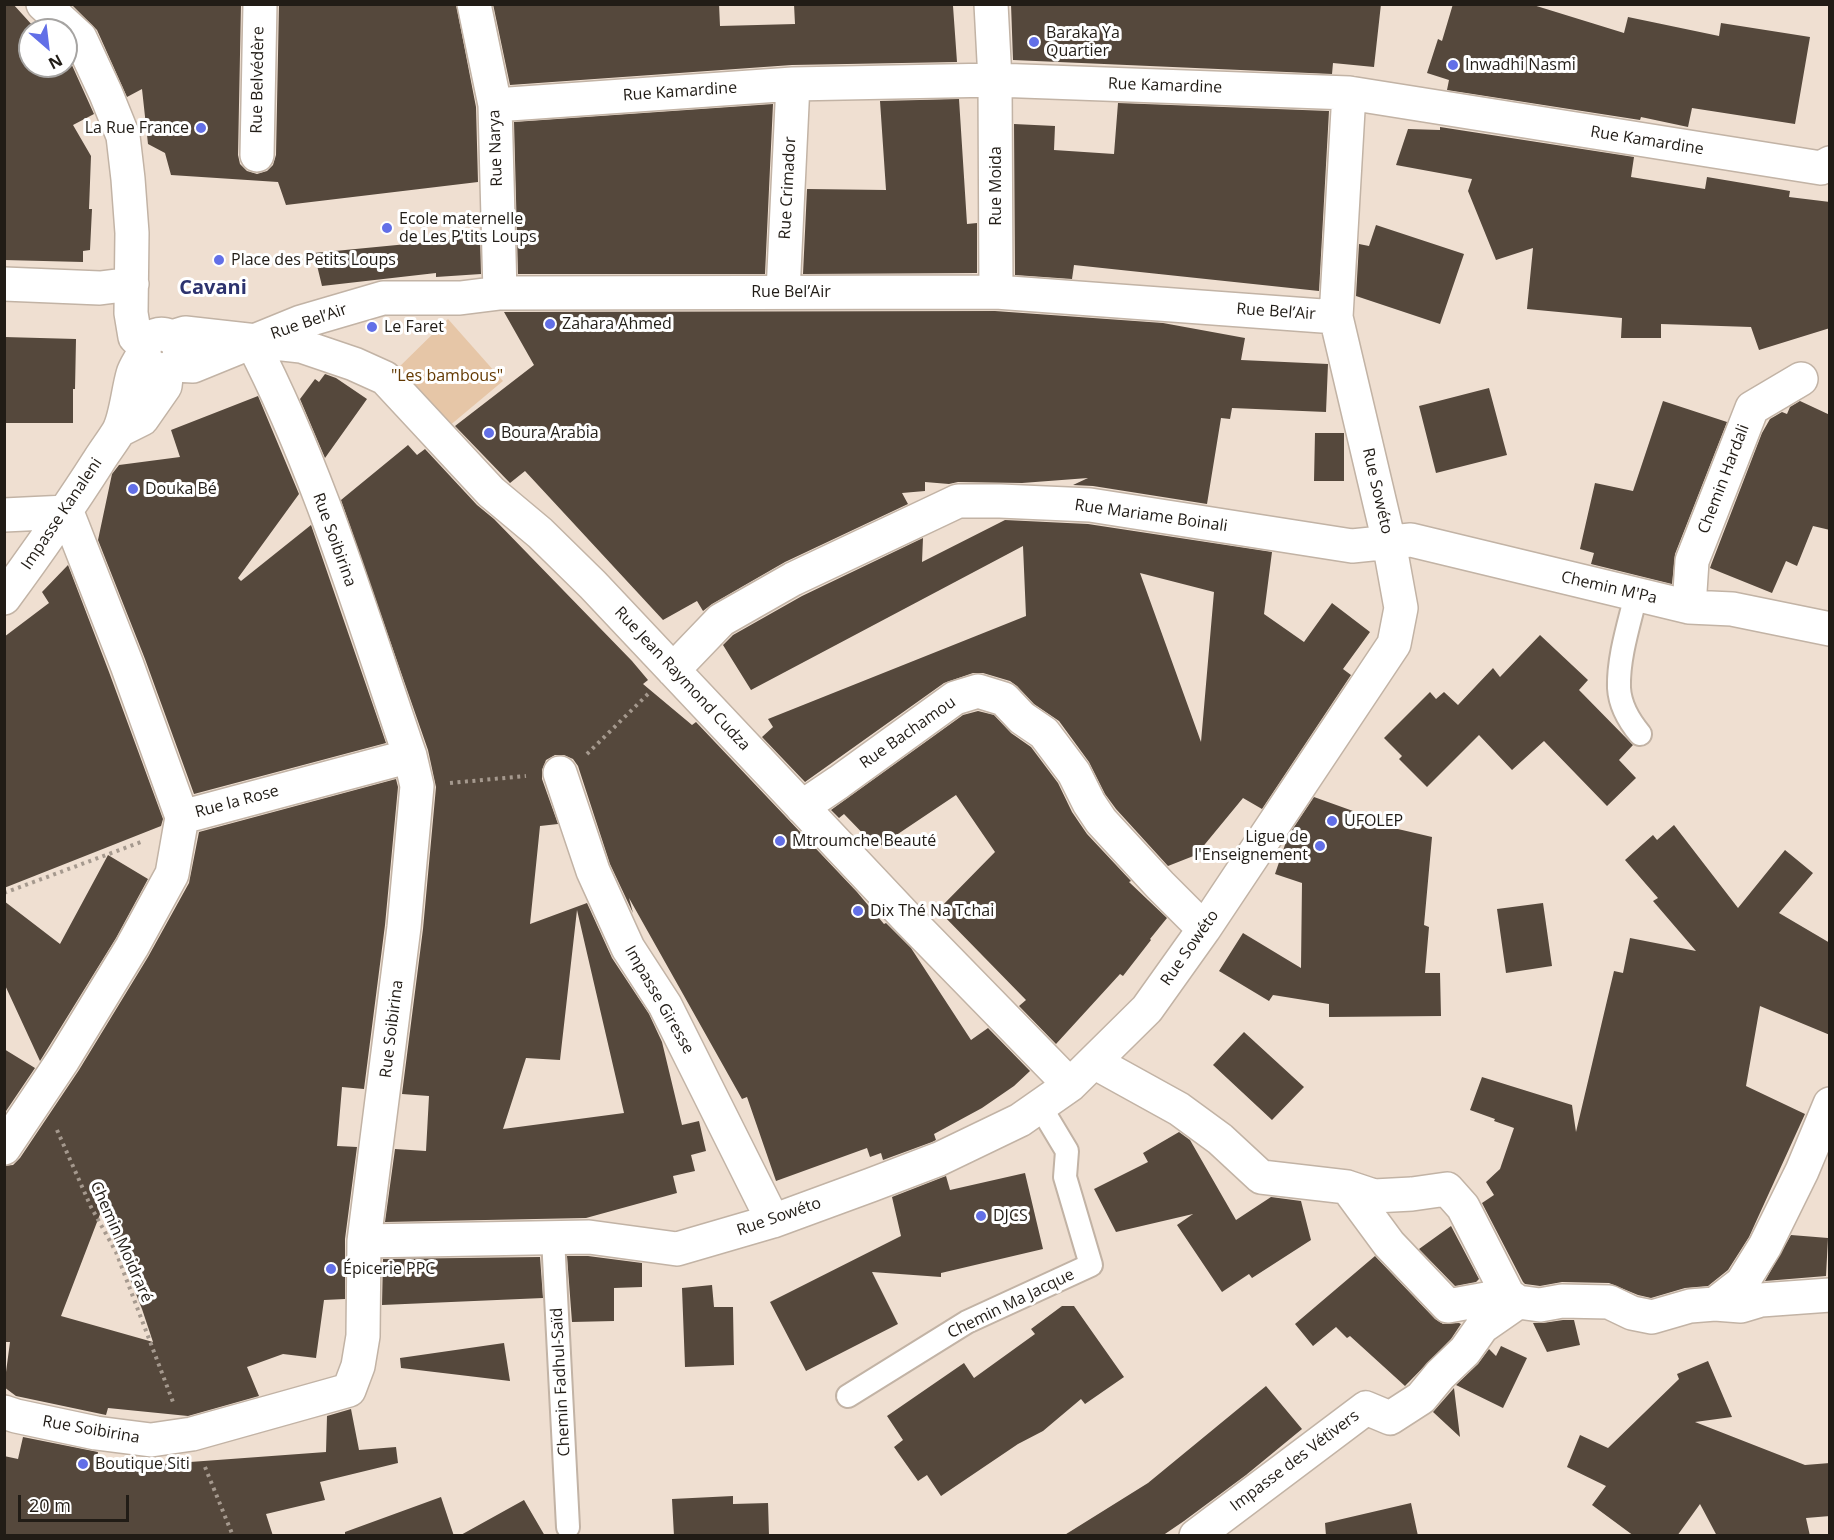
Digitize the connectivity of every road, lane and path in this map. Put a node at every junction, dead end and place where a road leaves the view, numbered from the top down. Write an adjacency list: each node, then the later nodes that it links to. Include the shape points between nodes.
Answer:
1 (43, 4): 12 (street, via 80,38 123,136)
2 (260, 4): 9 (street, Rue Belvédère)
3 (474, 4): 8 (street, Rue Narya)
4 (991, 4): 5 (street, Rue Moida)
5 (995, 80): 6 (street, Rue Kamardine); 7 (street, Rue Kamardine); 14 (street, Rue Moida)
6 (793, 84): 8 (street, Rue Kamardine); 13 (street, Rue Crimador)
7 (1348, 93): 10 (street, Rue Kamardine, via 1821,168); 16 (street, Rue Sowéto)
8 (495, 105): 15 (street, Rue Narya)
9 (257, 155)
10 (1830, 164)
11 (4, 284): 12 (street, via 100,288)
12 (132, 284): 18 (street, via 164,320)
13 (783, 292): 14 (street, Rue Bel’Air); 15 (street, Rue Bel’Air)
14 (996, 292): 16 (street, Rue Bel’Air)
15 (501, 293): 17 (street, Rue Bel’Air, via 460,298 383,298 301,322)
16 (1336, 317): 22 (street, Rue Sowéto)
17 (252, 342): 18 (street, Rue Bel’Air, via 185,333); 27 (street, Rue Jean Raymond Cudza, via 302,346 385,378 491,492 540,533); 30 (street, Rue Soibirina, via 330,524)
18 (161, 351): 20 (street, Impasse Kanaleni, via 133,372 120,430)
19 (1801, 380): 25 (street, Chemin Hardali, via 1752,408 1692,561)
20 (67, 512): 21 (street); 24 (street, Impasse Kanaleni); 32 (street)
21 (4, 515)
22 (1389, 542): 23 (street, Chemin M'Pa, via 1411,540); 27 (street, Rue Mariame Boinali, via 1352,546 1090,505 958,501 793,579 721,620); 34 (street, Rue Sowéto, via 1401,608 1394,644)
23 (1636, 595): 25 (street, Chemin M'Pa); 28 (lane, via 1619,689 1624,709)
24 (4, 598)
25 (1689, 607): 26 (street, Chemin M'Pa, via 1732,609)
26 (1830, 629)
27 (673, 670): 29 (path); 31 (street, Rue Jean Raymond Cudza)
28 (1640, 734)
29 (567, 769): 30 (path); 42 (street, Impasse Giresse, via 592,871 628,948 665,1005)
30 (413, 771): 32 (street, Rue la Rose); 44 (street, Rue Soibirina, via 404,927)
31 (802, 807): 34 (street, Rue Bachamou, via 955,698 978,691 1004,699 1044,734 1074,772 1101,821); 36 (street, Rue Jean Raymond Cudza)
32 (182, 817): 33 (path, Rue la Rose, via 159,836); 37 (street, via 172,874 132,948)
33 (4, 893)
34 (1204, 929): 35 (street, Rue Sowéto, via 1147,1009)
35 (1094, 1062): 36 (street, Rue Sowéto); 41 (street, via 1179,1109 1220,1138 1261,1177)
36 (1070, 1085): 39 (street, Rue Sowéto)
37 (41, 1092): 40 (street); 50 (path, Chemin Moidraré, via 91,1208 116,1252 179,1420)
38 (1830, 1104): 47 (street, via 1765,1246 1742,1283)
39 (1040, 1106): 42 (street, Rue Sowéto, via 1020,1120 939,1159); 48 (lane, Chemin Ma Jacque, via 1067,1151 1065,1177 1091,1265 967,1322)
40 (4, 1148)
41 (1347, 1187): 46 (street, via 1389,1244 1448,1306); 46 (street, via 1374,1196 1447,1190 1463,1207)
42 (773, 1221): 43 (street, Rue Sowéto, via 677,1249 589,1237)
43 (553, 1238): 44 (street, Rue Sowéto); 51 (lane, Chemin Fadhul-Saïd)
44 (364, 1242): 50 (street, Rue Soibirina, via 363,1336 349,1390)
45 (1830, 1295): 47 (street, via 1761,1299 1741,1306)
46 (1513, 1298): 47 (street, via 1540,1305 1562,1301 1609,1302 1652,1317 1690,1306); 53 (street, Impasse des Vétivers, via 1482,1327 1465,1352 1421,1398 1390,1418 1366,1408)
47 (1715, 1304)
48 (848, 1396)
49 (4, 1412): 50 (street, Rue Soibirina, via 151,1440)
50 (192, 1434): 52 (path, Chemin Moidraré)
51 (568, 1527)
52 (233, 1536)
53 (1196, 1536)

